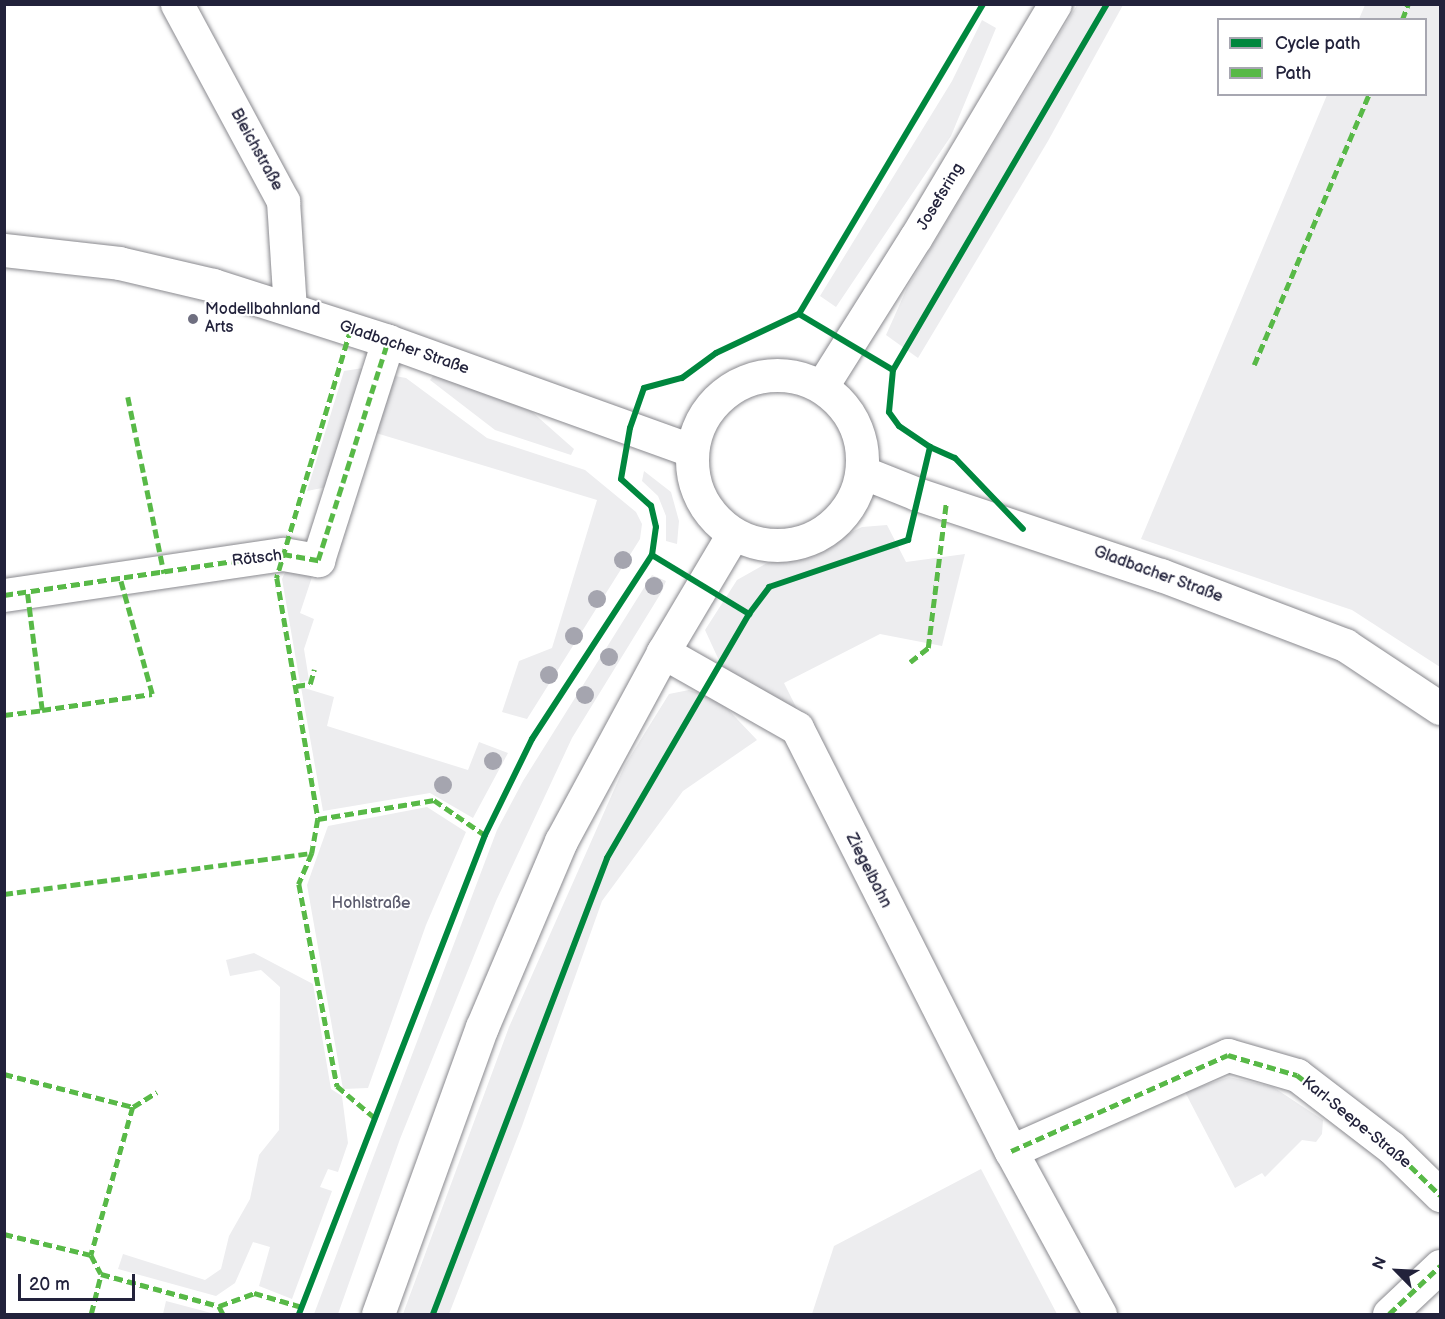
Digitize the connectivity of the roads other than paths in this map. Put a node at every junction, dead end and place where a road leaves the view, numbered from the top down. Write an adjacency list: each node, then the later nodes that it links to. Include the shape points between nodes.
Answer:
1 (177, 4): 4 (main road, Bleichstraße, via 283,201)
2 (1055, 4): 6 (main road, Josefsring)
3 (4, 250): 4 (main road, Gladbacher Straße, via 119,263 213,285)
4 (290, 309): 5 (main road, Gladbacher Straße)
5 (388, 341): 7 (main road, Gladbacher Straße); 10 (main road, Rötsch, via 318,560 283,554)
6 (822, 386): 7 (main road, via 795,375 766,374 739,382 716,399 699,422); 8 (main road, via 841,402 854,423 861,447)
7 (691, 450): 9 (main road, via 692,475 700,499 714,519)
8 (862, 472): 9 (main road, via 853,498 837,521 814,537 787,545 759,544); 12 (main road, Gladbacher Straße, via 1161,575 1345,645)
9 (733, 534): 11 (main road)
10 (4, 595)
11 (663, 652): 13 (main road, Ziegelbahn, via 797,728); 16 (main road, via 561,841 482,1027)
12 (1440, 708)
13 (1011, 1151): 14 (main road, Karl-Seepe-Straße, via 1228,1055 1297,1075 1391,1147); 17 (main road, Ziegelbahn)
14 (1440, 1196)
15 (1440, 1266): 18 (main road)
16 (378, 1314)
17 (1100, 1314)
18 (1389, 1314)

